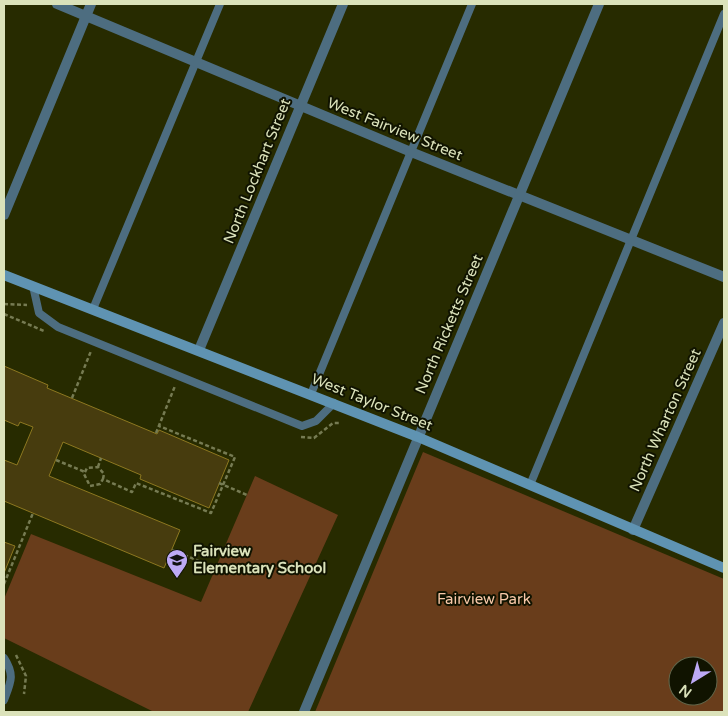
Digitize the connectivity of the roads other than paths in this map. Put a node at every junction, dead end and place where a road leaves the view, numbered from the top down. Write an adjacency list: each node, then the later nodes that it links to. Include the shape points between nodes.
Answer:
1 (57, 4): 8 (street, West Fairview Street)
2 (91, 4): 8 (street)
3 (220, 4): 9 (lane)
4 (343, 4): 10 (street, North Lockhart Street)
5 (472, 4): 11 (lane)
6 (600, 4): 12 (street, North Ricketts Street)
7 (724, 14): 14 (lane)
8 (86, 15): 9 (street, West Fairview Street); 13 (street)
9 (196, 62): 10 (street, West Fairview Street); 18 (lane)
10 (299, 106): 11 (street, West Fairview Street); 20 (street, North Lockhart Street)
11 (411, 152): 12 (street, West Fairview Street); 21 (lane)
12 (519, 196): 14 (street, West Fairview Street); 23 (street, North Ricketts Street)
13 (4, 215)
14 (631, 240): 16 (street, West Fairview Street); 24 (lane)
15 (4, 275): 17 (main road, West Taylor Street)
16 (724, 277)
17 (33, 286): 18 (main road, West Taylor Street); 22 (lane, via 39,313 58,327 302,426 316,420)
18 (93, 309): 20 (main road, West Taylor Street)
19 (724, 323): 25 (street, North Wharton Street)
20 (199, 350): 21 (main road, West Taylor Street)
21 (311, 394): 22 (main road, West Taylor Street)
22 (334, 403): 23 (main road, West Taylor Street)
23 (418, 437): 24 (main road, West Taylor Street); 29 (street, North Ricketts Street)
24 (530, 485): 25 (main road, West Taylor Street)
25 (633, 530): 26 (main road, West Taylor Street)
26 (724, 568)
27 (4, 658): 28 (lane, via 12,669 11,684)
28 (4, 700)
29 (304, 712)

